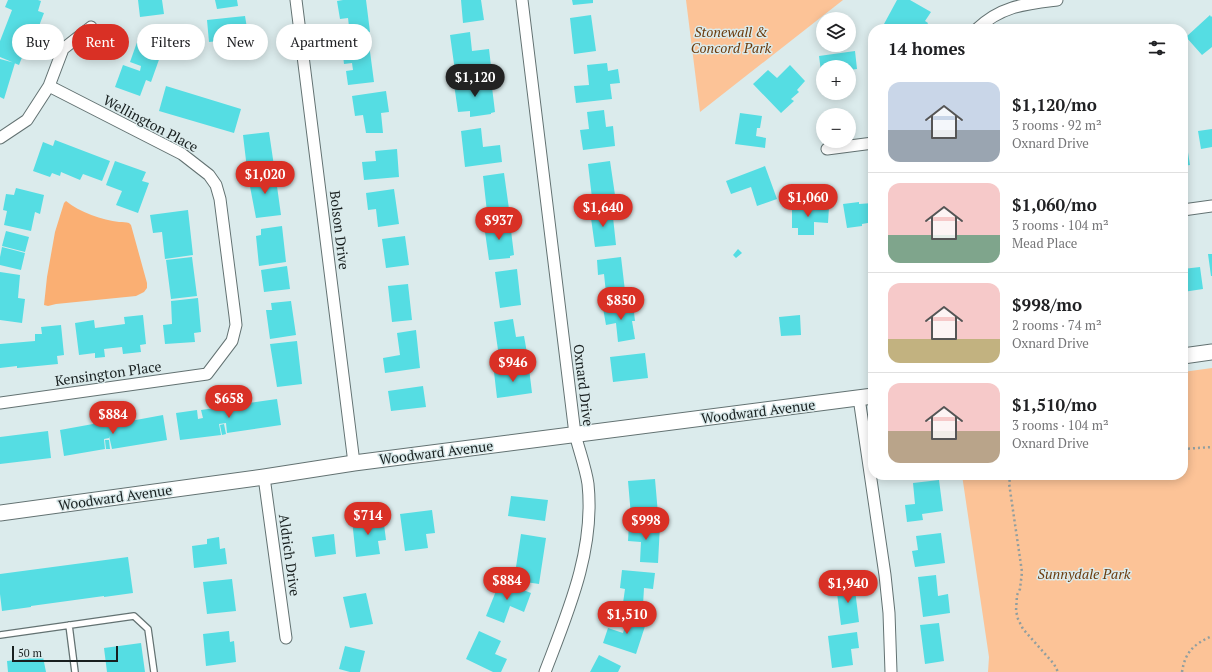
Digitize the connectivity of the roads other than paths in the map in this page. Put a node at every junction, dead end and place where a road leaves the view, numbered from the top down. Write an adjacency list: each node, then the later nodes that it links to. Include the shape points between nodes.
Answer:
1 (296, 0): 19 (street, Bolson Drive)
2 (522, 0): 18 (street, Oxnard Drive)
3 (1057, 0): 4 (street, via 1021,5 1001,12)
4 (982, 24)
5 (72, 42): 6 (street, via 63,49)
6 (49, 86): 7 (street, via 27,120); 14 (street, Wellington Place, via 182,154 209,175 216,185 236,325 232,341)
7 (0, 138)
8 (868, 144): 9 (street)
9 (827, 149)
10 (1212, 206): 11 (street)
11 (1188, 209)
12 (1212, 352): 13 (main road)
13 (1188, 355)
14 (215, 364): 16 (street, Kensington Place, via 207,374)
15 (866, 397): 17 (street); 18 (main road, Woodward Avenue)
16 (0, 403)
17 (868, 416)
18 (575, 434): 19 (main road, Woodward Avenue); 28 (street, Oxnard Drive, via 588,484 586,543 577,585)
19 (354, 463): 20 (main road, Woodward Avenue)
20 (264, 477): 22 (main road, Woodward Avenue); 25 (street, Aldrich Drive)
21 (875, 480): 29 (street, via 890,613)
22 (0, 513)
23 (69, 625): 24 (lane); 26 (lane); 27 (lane, via 134,616 148,629)
24 (0, 635)
25 (286, 638)
26 (75, 672)
27 (154, 672)
28 (545, 672)
29 (891, 672)

